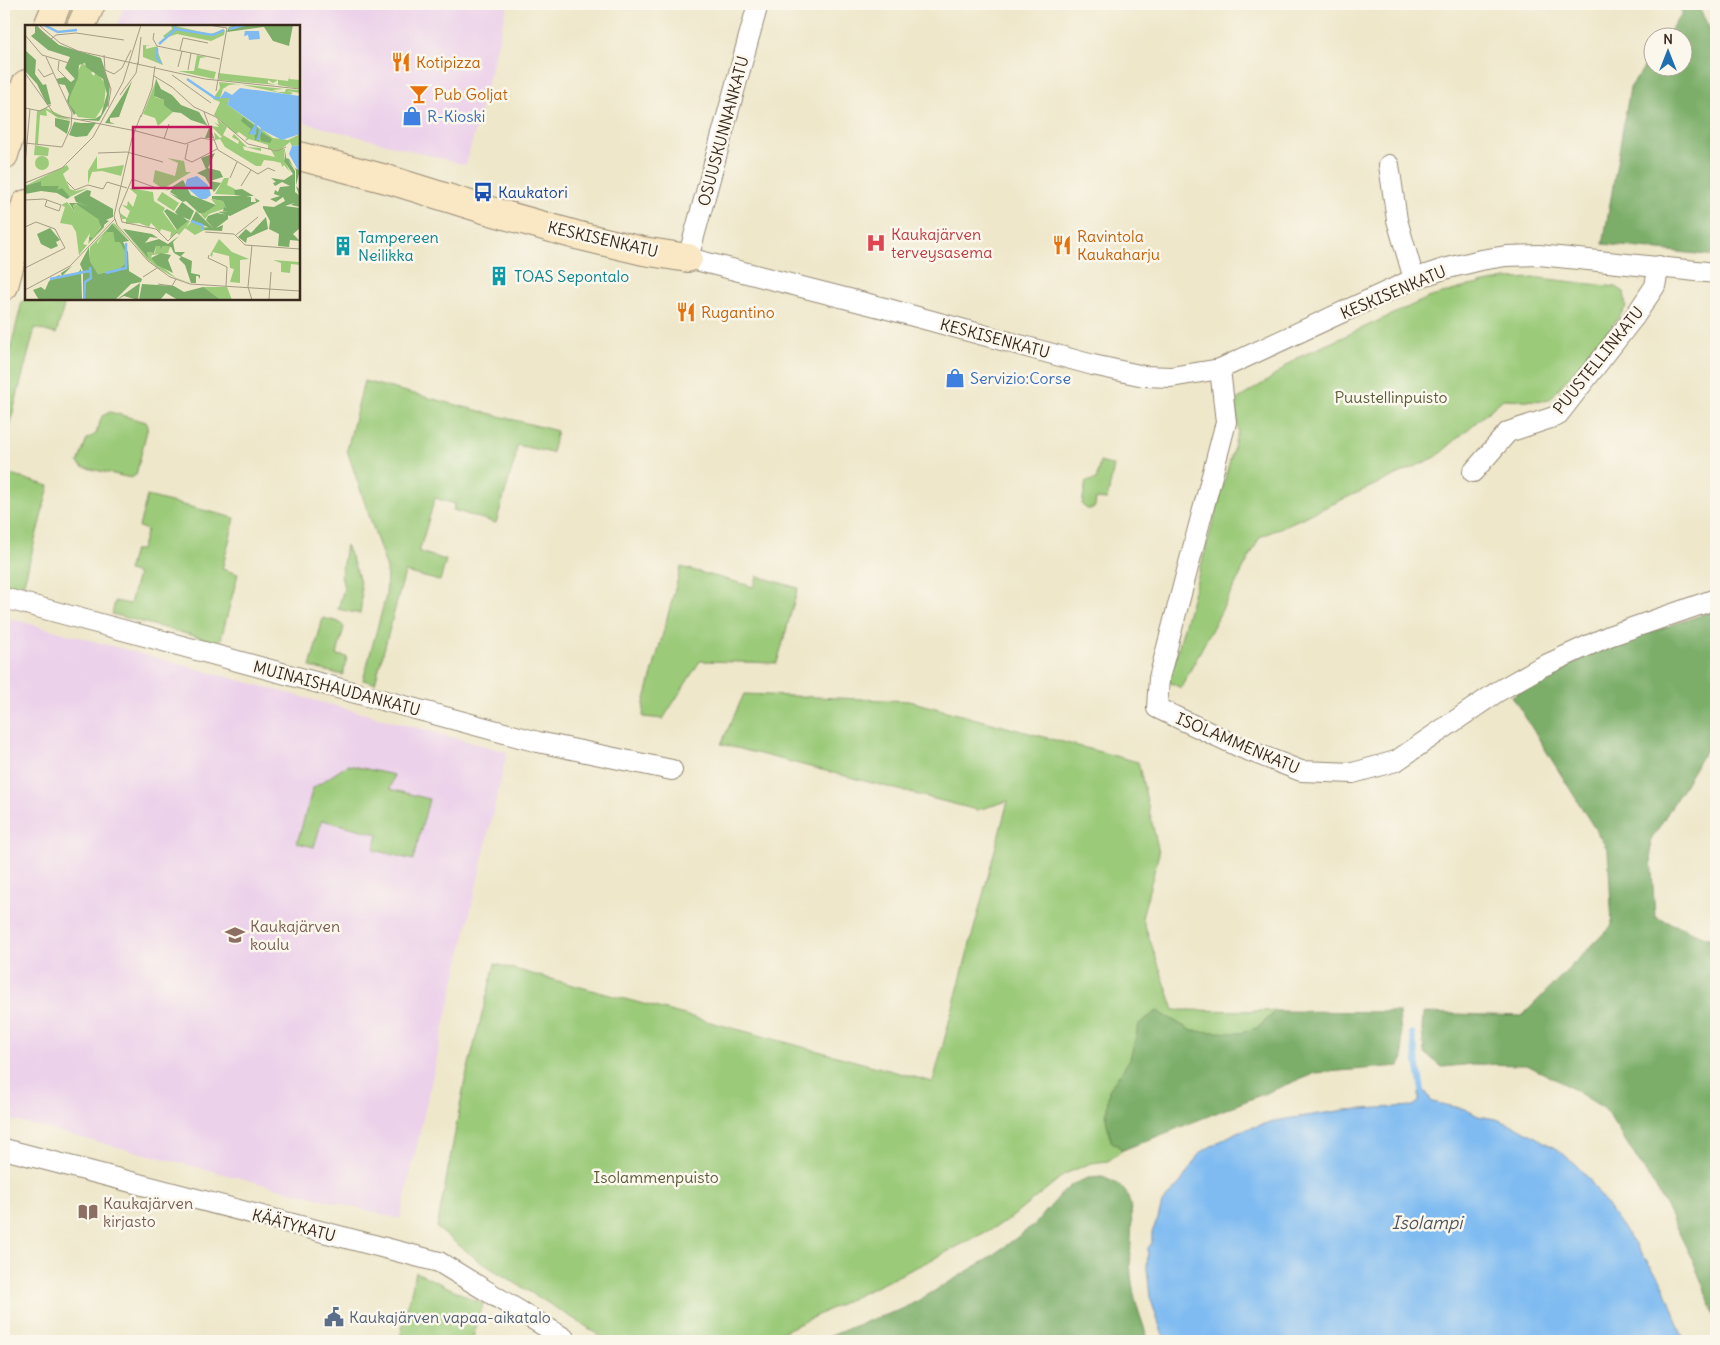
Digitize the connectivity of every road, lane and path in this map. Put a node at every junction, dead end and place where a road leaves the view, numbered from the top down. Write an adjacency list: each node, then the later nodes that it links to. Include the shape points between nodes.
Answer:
1 (57, 4): 4 (street)
2 (91, 4): 5 (street)
3 (758, 4): 13 (street, OSUUSKUNNANKATU)
4 (48, 25)
5 (81, 25)
6 (4, 78): 7 (street)
7 (25, 84)
8 (25, 87): 9 (street)
9 (4, 155)
10 (300, 156): 13 (street, KESKISENKATU, via 576,235)
11 (1389, 165): 16 (street, via 1397,220)
12 (25, 208): 17 (street)
13 (688, 258): 18 (street, KESKISENKATU, via 1144,376 1171,377)
14 (1659, 266): 15 (street, KESKISENKATU); 16 (street, KESKISENKATU, via 1539,255 1506,256 1444,269); 19 (street, PUUSTELLINKATU, via 1655,286 1635,316 1557,416 1508,432)
15 (1716, 273)
16 (1414, 280): 18 (street, KESKISENKATU)
17 (4, 286)
18 (1220, 369): 21 (street, ISOLAMMENKATU, via 1226,422 1159,678 1157,708 1242,748 1301,771 1353,773 1396,761 1497,692 1539,668 1610,636)
19 (1473, 472)
20 (4, 598): 22 (street, MUINAISHAUDANKATU, via 538,742)
21 (1716, 599)
22 (672, 770)
23 (4, 1149): 24 (street, KÄÄTYKATU, via 439,1262)
24 (566, 1341)

